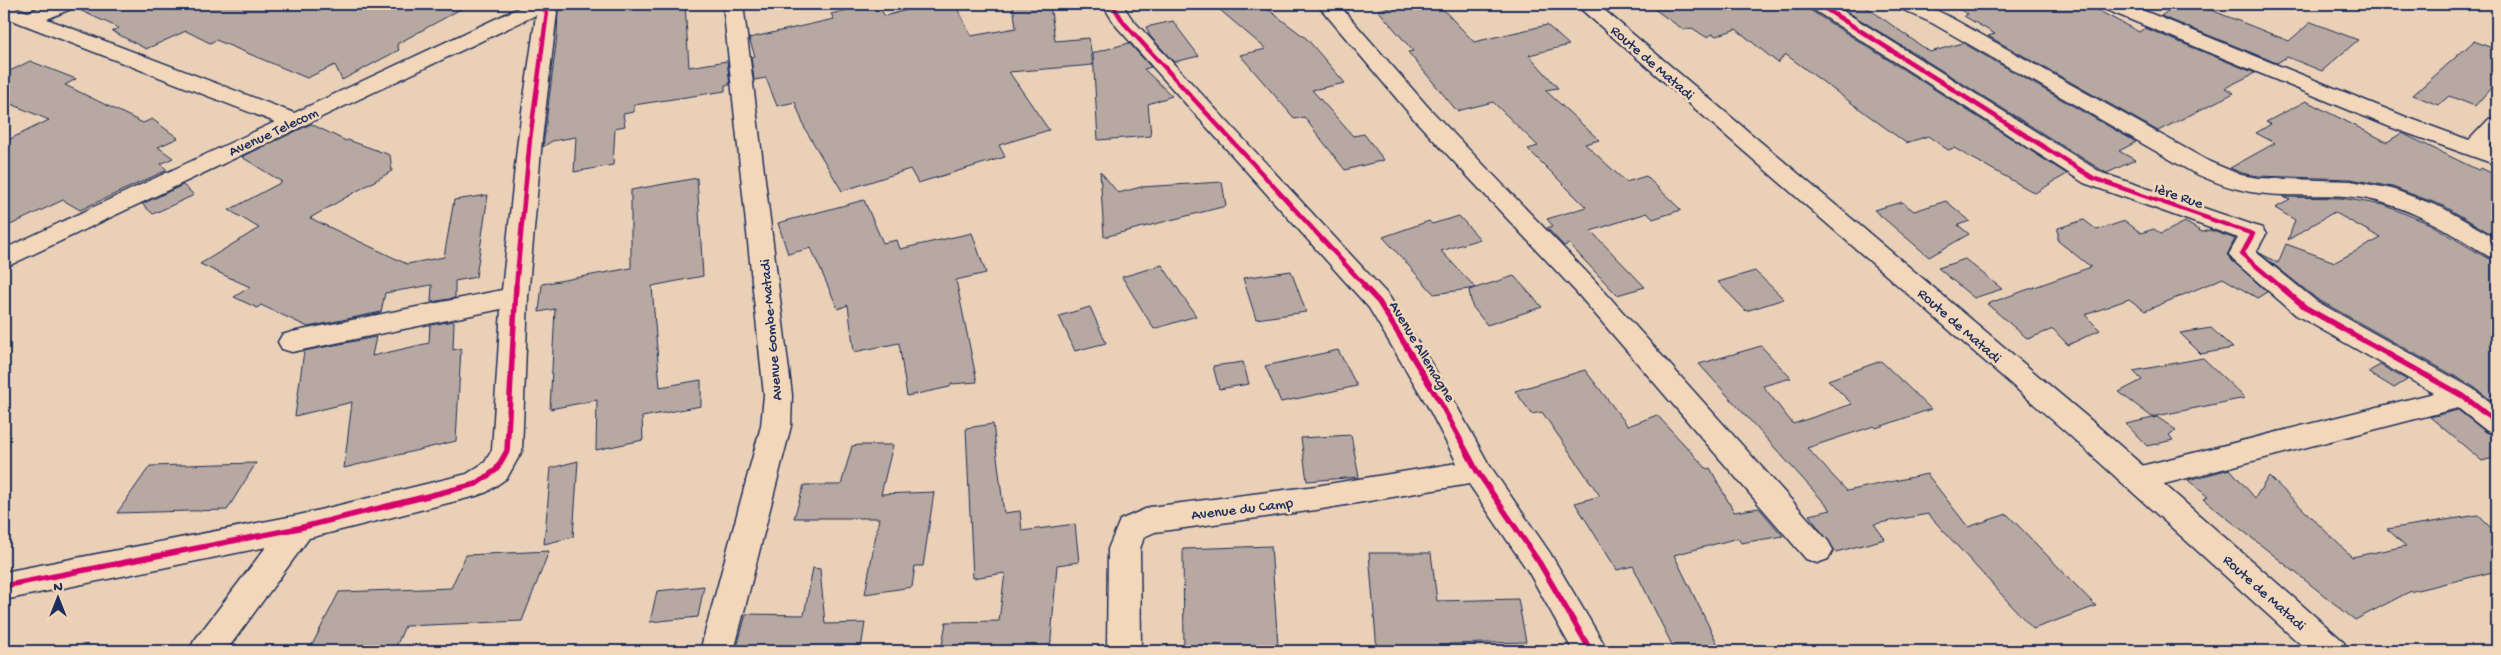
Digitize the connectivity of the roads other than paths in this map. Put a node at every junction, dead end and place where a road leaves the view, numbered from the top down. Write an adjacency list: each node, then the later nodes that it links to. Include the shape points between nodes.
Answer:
1 (66, 4): 11 (main road)
2 (541, 4): 12 (main road, Avenue Telecom); 18 (main road, via 547,12 530,139)
3 (733, 4): 28 (main road, Avenue Gombe-Matadi, via 778,395 776,426)
4 (1112, 4): 22 (main road, Avenue Allemagne, via 1124,23 1379,302 1440,402)
5 (1327, 4): 25 (main road, via 1421,113 1586,287)
6 (1585, 4): 23 (main road, Route de Matadi)
7 (1818, 4): 20 (main road, Ière Rue, via 2093,178 2252,234 2242,254 2306,308)
8 (1906, 4): 16 (main road, via 1939,19 2229,180 2366,191 2406,201 2444,218)
9 (2109, 4): 14 (main road)
10 (4, 10): 11 (main road)
11 (30, 19): 12 (main road)
12 (294, 121): 17 (main road, Avenue Telecom)
13 (2497, 124): 14 (main road)
14 (2473, 150): 15 (main road)
15 (2497, 158)
16 (2497, 250)
17 (4, 259)
18 (515, 297): 19 (main road); 24 (main road, via 507,451 496,470 476,484)
19 (292, 342)
20 (2463, 396): 21 (main road, Ière Rue); 23 (main road)
21 (2497, 423)
22 (1477, 471): 29 (main road, Avenue du Camp, via 1316,498 1150,520 1131,529 1124,549); 30 (main road, Avenue Allemagne, via 1539,562)
23 (2137, 479): 31 (main road, Route de Matadi)
24 (299, 528): 26 (main road); 27 (main road)
25 (1817, 550)
26 (4, 586)
27 (206, 651)
28 (718, 651)
29 (1124, 651)
30 (1591, 651)
31 (2331, 651)

